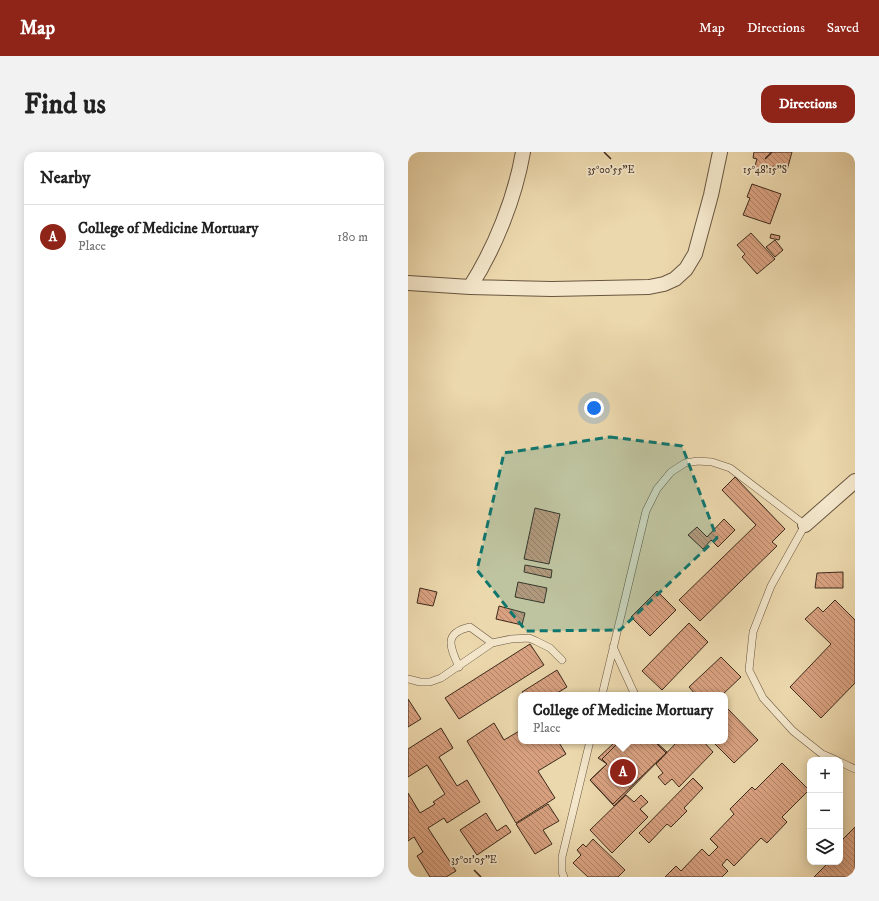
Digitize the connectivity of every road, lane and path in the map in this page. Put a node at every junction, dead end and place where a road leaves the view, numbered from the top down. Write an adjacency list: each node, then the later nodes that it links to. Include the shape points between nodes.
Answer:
1 (523, 152): 4 (street, via 510,201 481,270)
2 (720, 152): 4 (street, via 695,254 686,269 675,279 649,287)
3 (408, 283): 4 (street)
4 (470, 287)
5 (855, 481): 6 (street)
6 (805, 525): 8 (lane, via 730,468 712,462 698,461 685,463 670,472 646,511); 15 (lane, via 771,586 753,632 749,670 763,698 793,731)
7 (492, 643): 9 (lane, via 531,639 550,648); 10 (lane); 10 (lane, via 470,627 459,629 452,638 450,647)
8 (613, 647): 12 (lane); 13 (lane)
9 (562, 660)
10 (459, 667): 11 (lane, via 430,682)
11 (408, 679)
12 (603, 692)
13 (634, 692)
14 (589, 744): 18 (lane, via 562,857)
15 (829, 757)
16 (843, 763): 17 (lane)
17 (855, 769)
18 (564, 877)

